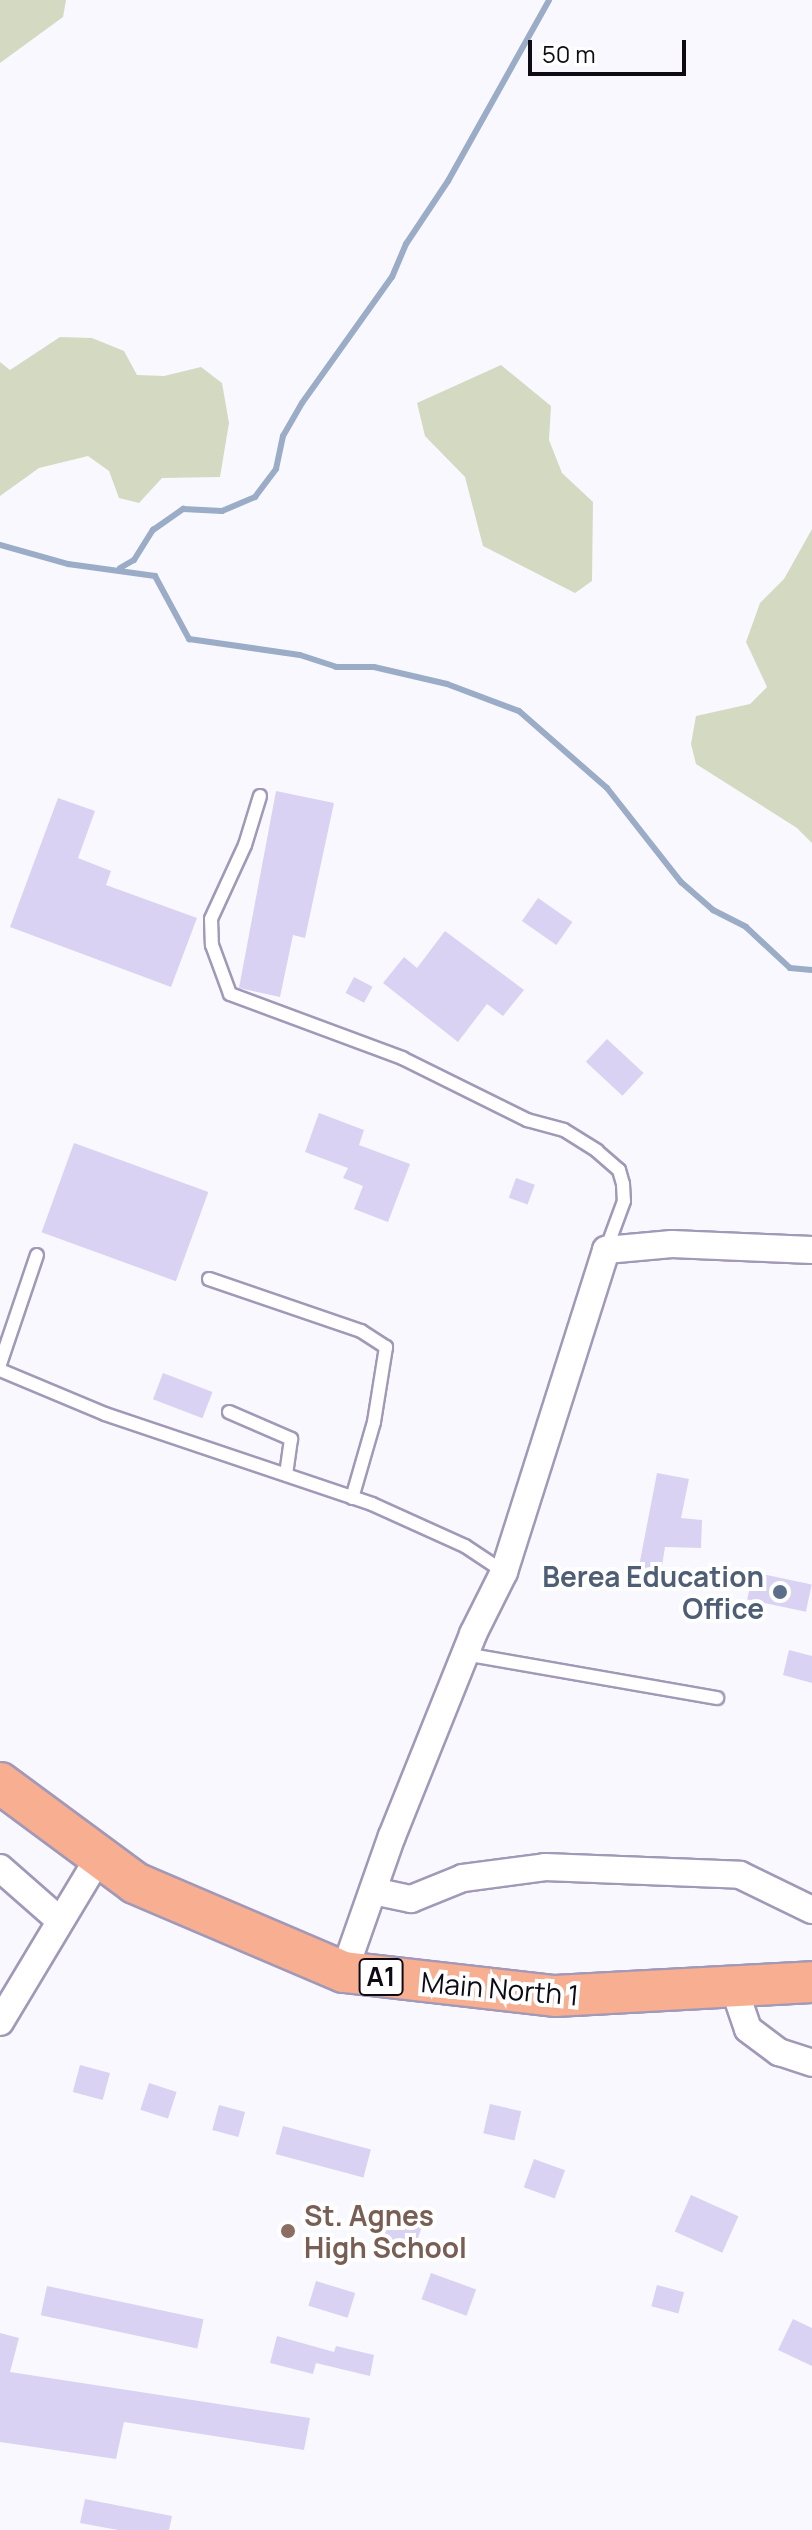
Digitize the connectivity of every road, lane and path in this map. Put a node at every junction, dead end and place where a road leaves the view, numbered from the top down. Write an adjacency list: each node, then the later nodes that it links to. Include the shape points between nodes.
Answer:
1 (260, 796): 2 (lane, via 245,845 211,919 212,945 230,994 402,1058 527,1120 564,1130 597,1151 619,1170 623,1184 624,1201)
2 (606, 1250): 3 (street, via 672,1244); 10 (street)
3 (812, 1250)
4 (37, 1255): 6 (lane)
5 (209, 1279): 9 (lane, via 361,1331 386,1347 374,1422)
6 (0, 1367): 8 (lane, via 105,1414)
7 (229, 1412): 8 (lane, via 291,1439)
8 (286, 1475): 9 (lane)
9 (352, 1498): 10 (lane, via 465,1546)
10 (504, 1572): 11 (street)
11 (465, 1654): 12 (lane); 16 (street)
12 (717, 1698)
13 (0, 1783): 14 (main road, Main North 1 / A1)
14 (99, 1857): 18 (street); 19 (main road, Main North 1 / A1, via 135,1883)
15 (0, 1868): 18 (street)
16 (373, 1891): 17 (street, via 411,1899 463,1878 545,1867 740,1875); 19 (street)
17 (812, 1910)
18 (58, 1919): 22 (street)
19 (344, 1972): 21 (main road, Main North 1 / A1, via 555,1996)
20 (812, 1982): 21 (main road, Main North 1 / A1)
21 (734, 1988): 23 (street, via 748,2029 779,2052)
22 (0, 2022)
23 (812, 2063)

